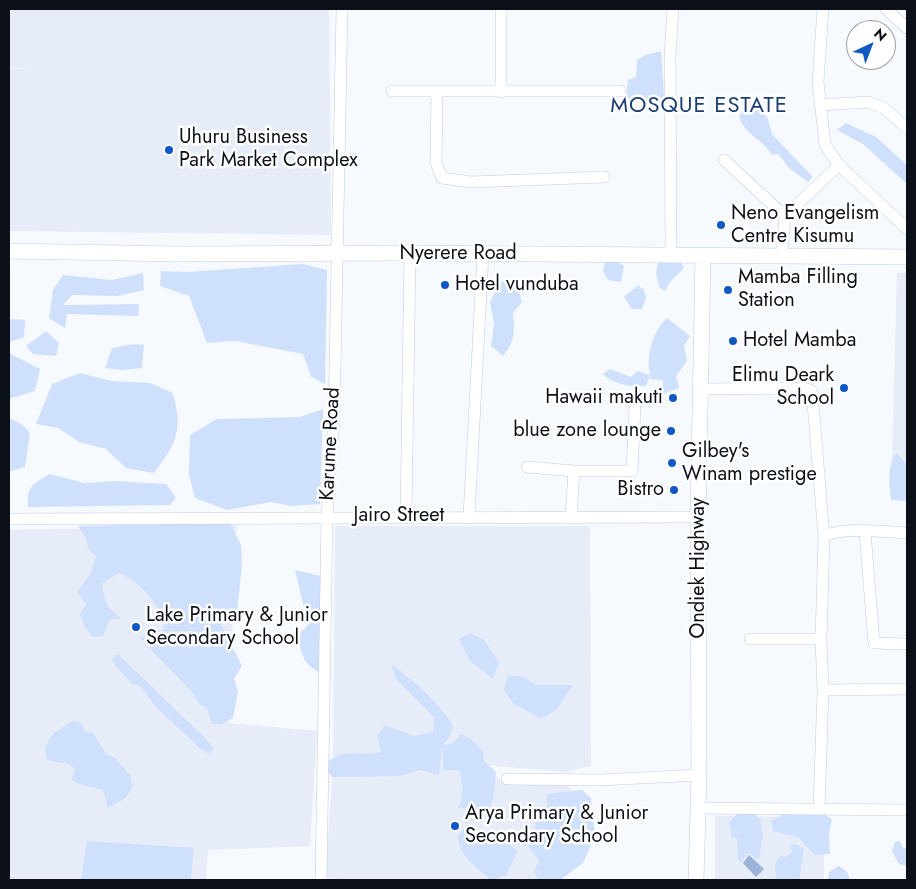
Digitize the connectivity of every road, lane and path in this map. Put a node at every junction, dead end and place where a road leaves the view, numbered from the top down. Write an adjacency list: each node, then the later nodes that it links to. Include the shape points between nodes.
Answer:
1 (342, 9): 20 (street, Karume Road)
2 (501, 9): 10 (street)
3 (673, 9): 22 (street, via 670,58)
4 (823, 9): 11 (street, via 818,82)
5 (886, 9): 6 (street)
6 (907, 28)
7 (392, 91): 9 (street)
8 (620, 91): 10 (street)
9 (437, 92): 10 (street); 15 (street, via 436,163 442,178 471,182)
10 (500, 92)
11 (820, 105): 12 (street, via 872,102); 14 (street, via 825,145)
12 (907, 128)
13 (724, 160): 16 (street)
14 (839, 166): 16 (street); 17 (street)
15 (604, 178)
16 (786, 216): 23 (street)
17 (907, 229)
18 (9, 251): 20 (main road, Nyerere Road)
19 (410, 253): 20 (main road, Nyerere Road); 21 (main road, Nyerere Road); 30 (street)
20 (337, 254): 32 (street, Karume Road, via 334,418)
21 (482, 254): 22 (main road, Nyerere Road); 31 (street)
22 (671, 255): 24 (main road, Nyerere Road)
23 (782, 255): 24 (main road, Nyerere Road); 25 (main road, Nyerere Road)
24 (703, 256): 26 (main road, Ondiek Highway)
25 (907, 257)
26 (700, 389): 34 (main road, Ondiek Highway); 38 (street, via 805,388 812,391)
27 (635, 406): 29 (street, via 632,471)
28 (527, 467): 29 (street)
29 (574, 471): 33 (street)
30 (406, 516): 31 (street, Jairo Street); 32 (street, Jairo Street)
31 (469, 516): 33 (street, Jairo Street)
32 (328, 517): 35 (street, Jairo Street); 49 (street, Karume Road)
33 (571, 517): 34 (street, Jairo Street)
34 (698, 517): 44 (main road, Ondiek Highway)
35 (9, 519)
36 (865, 532): 37 (street); 38 (street); 41 (street, via 874,643)
37 (907, 533)
38 (824, 537): 40 (street)
39 (750, 639): 40 (street)
40 (821, 639): 43 (street)
41 (907, 644)
42 (907, 689): 43 (street)
43 (823, 690): 47 (street)
44 (699, 775): 45 (street, via 599,780); 46 (main road, Ondiek Highway)
45 (507, 779)
46 (698, 808): 47 (street); 50 (main road, Ondiek Highway)
47 (818, 809): 48 (street)
48 (907, 810)
49 (321, 880)
50 (696, 880)

